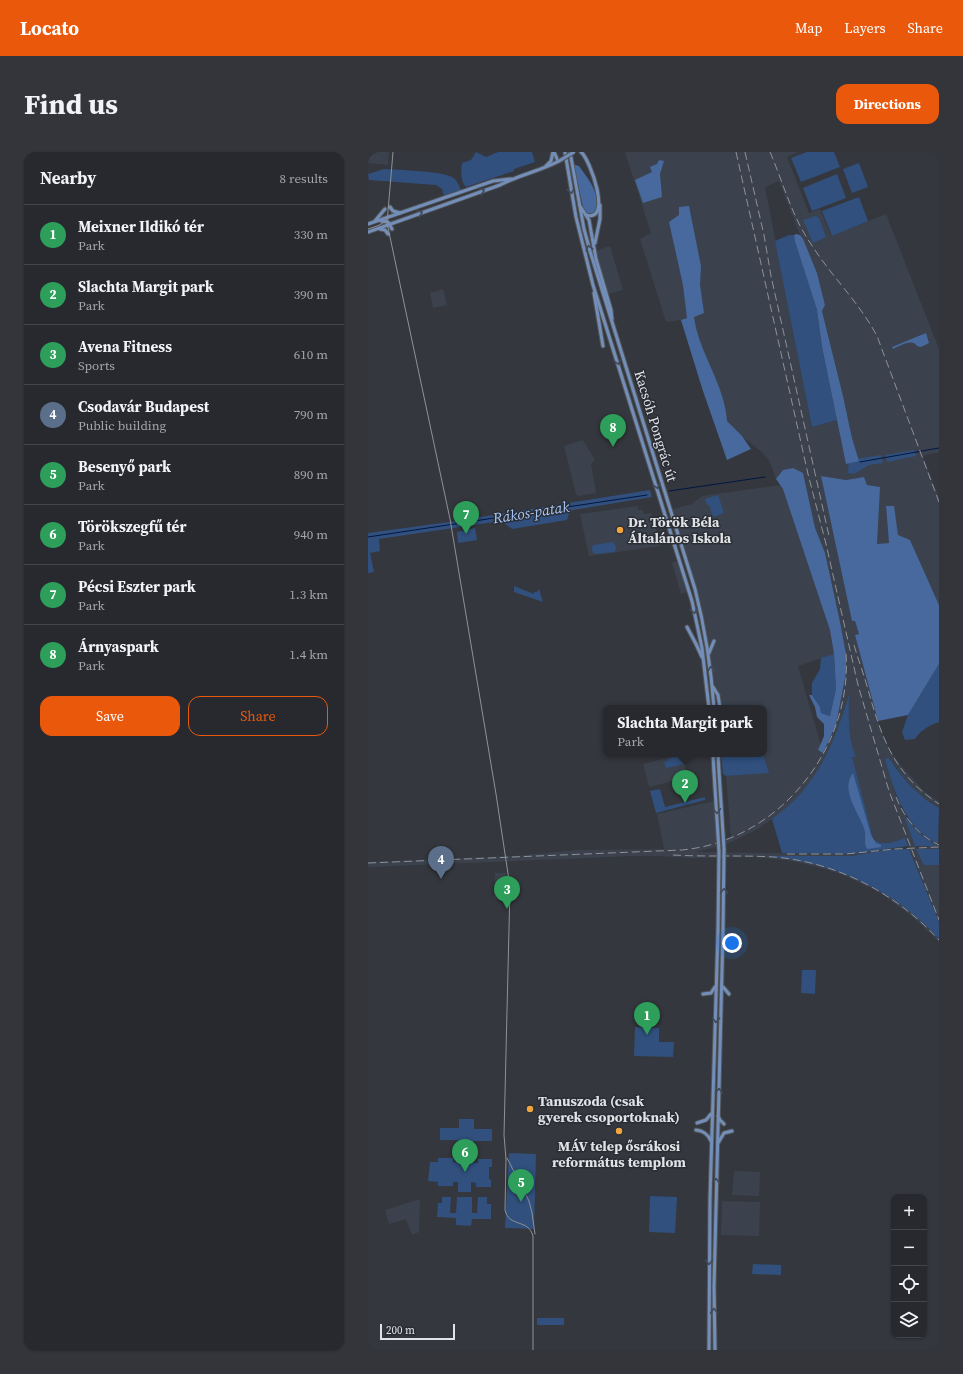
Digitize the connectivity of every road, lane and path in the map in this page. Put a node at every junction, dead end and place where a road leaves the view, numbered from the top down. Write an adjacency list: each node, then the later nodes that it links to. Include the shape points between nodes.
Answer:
1 (553, 152): 6 (main road); 7 (main road, via 551,161)
2 (565, 152): 25 (main road, Kacsóh Pongrác út, one-way to 25, via 576,217)
3 (570, 152): 9 (main road, Kacsóh Pongrác út)
4 (574, 152): 6 (main road, bridge)
5 (581, 152): 10 (main road, via 592,173)
6 (558, 161): 7 (main road)
7 (542, 169): 8 (main road)
8 (514, 178): 13 (main road, via 493,181); 18 (main road, one-way to 8)
9 (578, 202): 14 (main road); 26 (main road, Kacsóh Pongrác út, one-way to 9)
10 (599, 203): 14 (main road, via 594,215); 24 (main road, via 601,214)
11 (390, 207): 13 (main road, via 396,212)
12 (385, 209): 17 (main road)
13 (405, 212): 15 (main road)
14 (586, 215): 24 (main road)
15 (390, 217): 16 (main road); 18 (main road)
16 (379, 221): 17 (main road); 18 (main road)
17 (374, 222): 19 (main road)
18 (389, 223): 20 (main road); 21 (main road); 22 (main road)
19 (368, 224)
20 (378, 229): 22 (main road); 23 (main road, via 385,230)
21 (392, 229)
22 (370, 231)
23 (388, 234)
24 (595, 247): 26 (main road, via 611,310)
25 (593, 285): 27 (main road); 31 (main road, Kacsóh Pongrác út, one-way to 31, via 689,590)
26 (612, 325): 30 (main road, Kacsóh Pongrác út, via 693,583)
27 (603, 346)
28 (687, 627): 31 (main road)
29 (714, 641): 30 (main road)
30 (709, 655): 32 (main road, Kacsóh Pongrác út, one-way to 30)
31 (704, 662): 33 (main road, Kacsóh Pongrác út)
32 (712, 686): 34 (main road, Kacsóh Pongrác út); 35 (main road, via 718,695)
33 (709, 705)
34 (714, 705)
35 (720, 705)
36 (713, 757): 38 (main road, one-way to 38, bridge, via 719,851)
37 (718, 757): 39 (main road, one-way to 37, bridge, via 724,849)
38 (717, 981): 40 (main road, via 713,992); 42 (main road, one-way to 42)
39 (722, 985): 41 (main road); 43 (main road, one-way to 39)
40 (703, 994)
41 (729, 994)
42 (712, 1112): 44 (main road, via 706,1120); 48 (main road)
43 (718, 1116): 45 (main road); 49 (main road)
44 (697, 1123)
45 (724, 1124)
46 (696, 1130): 48 (main road, via 707,1134)
47 (732, 1131): 49 (main road, via 725,1132)
48 (711, 1142): 50 (main road, one-way to 50)
49 (717, 1144): 51 (main road, one-way to 49)
50 (709, 1350)
51 (715, 1350)

